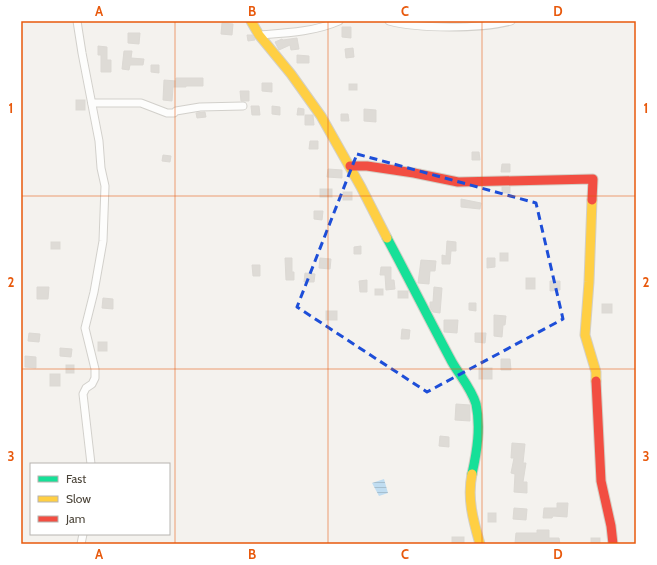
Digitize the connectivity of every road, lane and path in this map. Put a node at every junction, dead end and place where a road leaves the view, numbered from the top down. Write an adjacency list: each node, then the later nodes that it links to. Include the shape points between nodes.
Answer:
1 (78, 21): 7 (street)
2 (251, 21): 6 (street)
3 (339, 21): 6 (street, via 311,29)
4 (389, 21): 5 (street, via 398,24 470,26)
5 (511, 21)
6 (259, 35): 9 (street, via 321,116)
7 (92, 103): 8 (street, via 141,103 167,113 200,107); 10 (street, via 105,186 102,241 85,328 95,369 95,378 83,394)
8 (243, 106)
9 (350, 166): 11 (street, via 475,402 477,450 470,486 472,514); 12 (street, via 367,166 458,182 594,179 585,335 596,372 601,481)
10 (92, 463)
11 (480, 544)
12 (613, 544)

